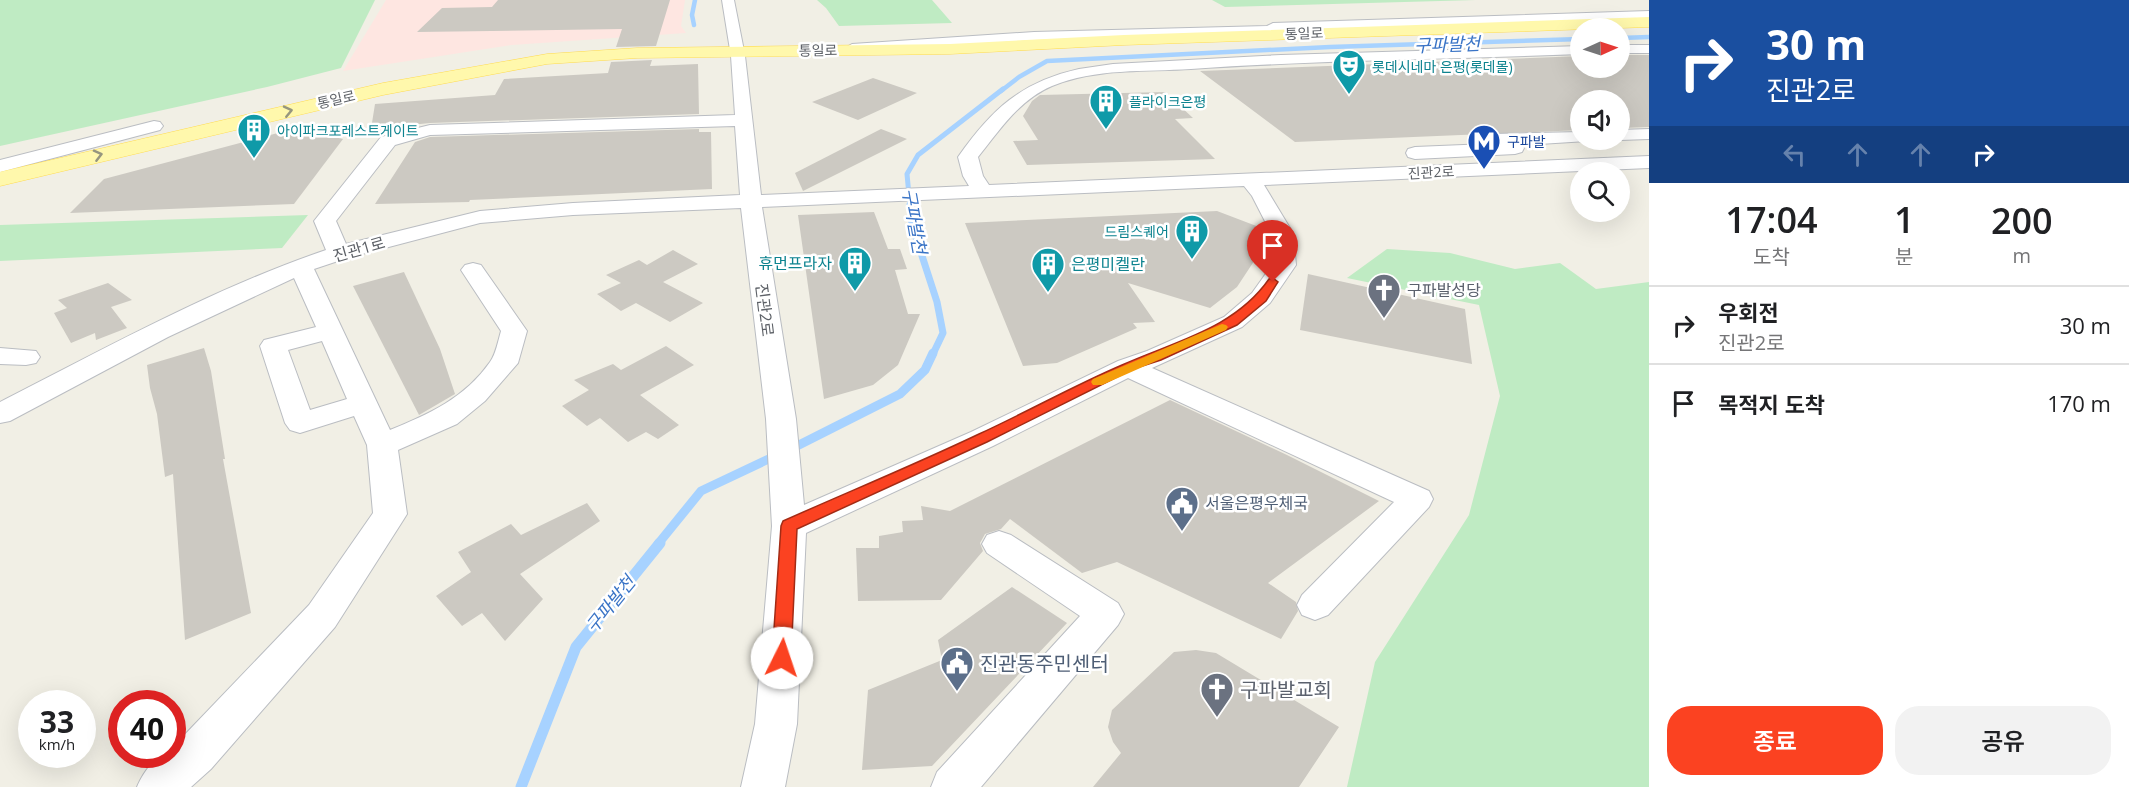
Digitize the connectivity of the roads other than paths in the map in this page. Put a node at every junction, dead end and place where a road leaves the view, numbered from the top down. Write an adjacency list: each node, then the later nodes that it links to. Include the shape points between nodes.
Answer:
1 (728, 0): 6 (street)
2 (1649, 8): 5 (main road, 통일로)
3 (1649, 15): 5 (street)
4 (1649, 21): 6 (main road, 통일로, via 950,49)
5 (1128, 28): 6 (main road, 통일로)
6 (735, 46): 10 (street, 진관2로); 11 (main road, 통일로, via 579,46 480,56); 21 (main road, 통일로, one-way to 6, via 371,91 504,65)
7 (1630, 49): 8 (street)
8 (1649, 49)
9 (1570, 50): 23 (street, via 1215,63 1074,74 1028,92 1009,107 968,157 973,176)
10 (743, 120): 24 (street, 진관2로); 25 (street, via 430,130 388,141 326,221)
11 (154, 126): 17 (main road, 통일로); 19 (street)
12 (1649, 134): 13 (street)
13 (1630, 135)
14 (1570, 137): 16 (street, via 1427,143)
15 (1649, 142): 16 (street)
16 (1415, 153): 20 (street)
17 (0, 159)
18 (1649, 162): 20 (street, 진관2로)
19 (0, 166)
20 (1384, 174): 22 (street, 진관2로)
21 (0, 179)
22 (1250, 180): 23 (street, 진관2로); 29 (street, via 1282,233 1284,265 1261,298 1233,322)
23 (984, 192): 24 (street, 진관2로)
24 (751, 201): 25 (street, 진관1로, via 573,209 480,218); 33 (street, 진관2로, via 781,419)
25 (339, 254): 26 (street, 진관1로)
26 (301, 267): 28 (street); 31 (street, 진관1로, via 159,331)
27 (473, 270): 32 (street, via 514,331 504,363 475,395 447,417)
28 (330, 331): 30 (street); 30 (street, via 273,346 300,423)
29 (1128, 367): 33 (street, via 982,439); 35 (street, via 1417,499)
30 (363, 404): 32 (street)
31 (0, 414)
32 (382, 445): 36 (street, via 390,514 322,616 196,755)
33 (788, 509): 37 (street, via 776,724)
34 (999, 544): 38 (street, via 1105,614)
35 (1315, 605)
36 (159, 787)
37 (763, 787)
38 (953, 787)

